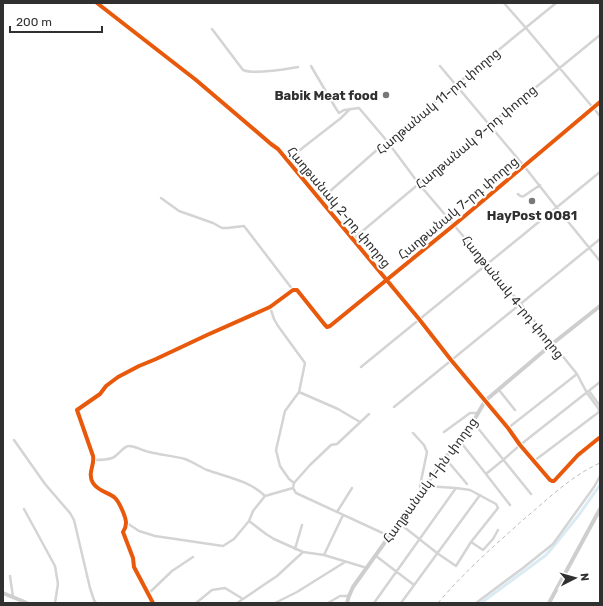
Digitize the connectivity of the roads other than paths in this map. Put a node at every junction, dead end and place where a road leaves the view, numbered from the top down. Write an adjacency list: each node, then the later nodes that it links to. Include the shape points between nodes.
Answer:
1 (97, 3): 18 (street, Հաղթանակ 2-րդ փողոց, via 200,83 278,149)
2 (504, 3): 4 (street)
3 (556, 3): 4 (street, Հաղթանակ 11-րդ փողոց)
4 (526, 28): 10 (street); 11 (street, Հաղթանակ 11-րդ փողոց)
5 (212, 29): 9 (street, via 243,70 267,71)
6 (600, 35): 10 (street, Հաղթանակ 9-րդ փողոց)
7 (312, 66): 14 (street, via 339,113)
8 (440, 66): 11 (street)
9 (298, 67)
10 (560, 68): 13 (street); 16 (street, Հաղթանակ 9-րդ փողոց)
11 (456, 85): 16 (street); 17 (street, Հաղթանակ 11-րդ փողոց)
12 (600, 102): 13 (street, Հաղթանակ 7-րդ փողոց)
13 (593, 108): 15 (street); 19 (street, Հաղթանակ 7-րդ փողոց)
14 (350, 109): 17 (street, Հաղթանակ 4-րդ փողոց, via 359,108); 18 (street)
15 (600, 116)
16 (489, 125): 19 (street); 21 (street, Հաղթանակ 9-րդ փողոց)
17 (387, 142): 21 (street, Հաղթանակ 4-րդ փողոց); 25 (street, Հաղթանակ 11-րդ փողոց)
18 (287, 160): 25 (street, Հաղթանակ 2-րդ փողոց)
19 (524, 166): 22 (street); 27 (street, Հաղթանակ 7-րդ փողոց)
20 (600, 172): 26 (street)
21 (419, 184): 27 (street, Հաղթանակ 4-րդ փողոց); 28 (street, Հաղթանակ 9-րդ փողոց)
22 (540, 186): 23 (street, via 522,197); 26 (street)
23 (518, 194)
24 (161, 198): 34 (street, via 179,211 222,228 244,226)
25 (320, 200): 28 (street, Հաղթանակ 2-րդ փողոց)
26 (557, 208): 30 (street); 32 (street)
27 (454, 225): 32 (street, Հաղթանակ 4-րդ փողոց); 33 (street, Հաղթանակ 7-րդ փողոց)
28 (353, 239): 33 (street, Հաղթանակ 2-րդ փողոց)
29 (600, 239): 30 (street)
30 (589, 248): 31 (street); 35 (street)
31 (600, 261)
32 (487, 265): 35 (street, Հաղթանակ 4-րդ փողոց); 38 (street)
33 (386, 280): 34 (street, Հաղթանակ 7-րդ փողոց, via 327,327 297,290); 38 (street, Հաղթանակ 2-րդ փողոց)
34 (293, 290): 37 (street)
35 (520, 303): 39 (street, Հաղթանակ 4-րդ փողոց); 40 (street)
36 (600, 306): 39 (main road, Հաղթանակ 1-ին փողոց)
37 (270, 307): 45 (street, via 274,320 305,362); 63 (street, via 118,377 100,394 76,410)
38 (419, 319): 40 (street, Հաղթանակ 2-րդ փողոց); 41 (street)
39 (552, 344): 42 (street, Հաղթանակ 4-րդ փողոց); 44 (main road, Հաղթանակ 1-ին փողոց)
40 (451, 360): 47 (street, Հաղթանակ 2-րդ փողոց); 49 (street)
41 (361, 367)
42 (577, 374): 46 (street, Հաղթանակ 4-րդ փողոց); 55 (street)
43 (600, 382): 46 (street)
44 (499, 390): 47 (main road, Հաղթանակ 1-ին փողոց); 50 (street)
45 (299, 392): 53 (street); 68 (street, via 285,411 276,450 280,466)
46 (588, 392): 48 (street); 61 (street); 65 (street, via 598,412)
47 (485, 401): 51 (main road, Հաղթանակ 1-ին փողոց); 55 (street, Հաղթանակ 2-րդ փողոց)
48 (600, 406)
49 (394, 407)
50 (515, 410)
51 (477, 413): 54 (main road, Հաղթանակ 1-ին փողոց); 56 (street, via 470,413)
52 (368, 414): 53 (street)
53 (360, 422): 68 (street, via 337,444 331,445)
54 (473, 422): 60 (main road, Հաղթանակ 1-ին փողոց); 64 (street)
55 (508, 428): 61 (street, Հաղթանակ 2-րդ փողոց)
56 (444, 432)
57 (413, 433): 74 (street, via 427,452)
58 (599, 438): 65 (street, Հաղթանակ 2-րդ փողոց, via 578,454 554,481 550,480)
59 (14, 440): 109 (street, via 44,484 74,520)
60 (458, 440): 62 (main road, Հաղթանակ 1-ին փողոց); 66 (street)
61 (520, 445): 64 (street); 65 (street, Հաղթանակ 2-րդ փողոց)
62 (445, 458): 69 (street); 70 (main road, Հաղթանակ 1-ին փողոց)
63 (94, 460): 77 (street, via 113,458 129,446 185,459 234,478); 84 (street, via 90,473 92,482 114,497)
64 (503, 460): 66 (street); 75 (street)
65 (534, 461)
66 (486, 474): 78 (street)
67 (600, 476): 118 (street, via 553,544)
68 (294, 483): 71 (street)
69 (467, 484)
70 (424, 486): 73 (street); 74 (main road, Հաղթանակ 1-ին փողոց)
71 (293, 488): 77 (street); 81 (street, via 296,493)
72 (352, 488): 81 (street)
73 (456, 488): 76 (street); 89 (street)
74 (421, 491): 85 (main road, Հաղթանակ 1-ին փողոց)
75 (532, 494)
76 (480, 495): 90 (street, via 496,504 498,508); 93 (street)
77 (265, 496): 83 (street, via 253,511)
78 (510, 505)
79 (24, 509): 108 (street, via 54,566 58,584)
80 (600, 509): 119 (main road)
81 (337, 512): 82 (street)
82 (343, 515): 88 (street); 94 (street)
83 (249, 521): 84 (street, via 234,539 223,546 155,536 139,531); 91 (street, via 266,534)
84 (126, 522): 103 (street, via 123,532 134,567)
85 (398, 523): 88 (main road, Հաղթանակ 1-ին փողոց); 89 (street)
86 (302, 525): 91 (street)
87 (498, 530): 90 (street, via 482,550)
88 (389, 536): 95 (main road, Հաղթանակ 1-ին փողոց)
89 (420, 539): 93 (street); 99 (street)
90 (471, 542): 93 (street, via 456,566)
91 (295, 549): 92 (street)
92 (303, 552): 94 (street); 106 (street, via 277,576)
93 (437, 553): 101 (street)
94 (324, 555): 97 (street)
95 (375, 556): 98 (main road, Հաղթանակ 1-ին փողոց); 99 (street)
96 (193, 557): 103 (street, via 172,571)
97 (346, 562): 98 (street); 113 (street)
98 (367, 568): 104 (main road, Հաղթանակ 1-ին փողոց)
99 (396, 572): 101 (street); 116 (street)
100 (10, 576): 105 (street)
101 (414, 585): 117 (street)
102 (3, 593): 105 (main road)
103 (148, 594): 110 (street)
104 (349, 596): 114 (street, via 340,596); 115 (main road, Հաղթանակ 1-ին փողոց)
105 (13, 597): 107 (main road)
106 (243, 599): 111 (street, via 225,588 212,590); 112 (street)
107 (27, 603)
108 (56, 603)
109 (96, 603)
110 (153, 603)
111 (196, 603)
112 (237, 603)
113 (275, 603)
114 (328, 603)
115 (347, 603)
116 (374, 603)
117 (401, 603)
118 (476, 603)
119 (549, 603)

